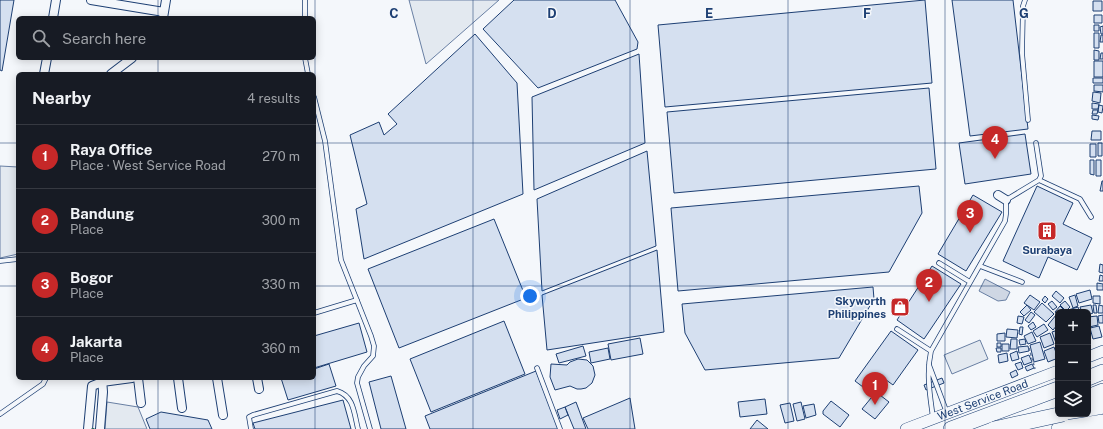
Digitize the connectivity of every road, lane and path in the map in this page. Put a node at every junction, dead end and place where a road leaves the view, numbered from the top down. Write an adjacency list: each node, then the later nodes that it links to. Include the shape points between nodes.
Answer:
1 (56, 0): 7 (street)
2 (91, 0): 6 (street)
3 (166, 0): 6 (street)
4 (305, 0): 8 (lane)
5 (1025, 0): 16 (lane, via 1022,53)
6 (163, 15)
7 (53, 16)
8 (305, 16)
9 (47, 60): 12 (street)
10 (129, 60): 13 (street)
11 (305, 60): 14 (lane)
12 (44, 72)
13 (114, 72)
14 (308, 72)
15 (316, 105): 28 (lane, via 325,141 341,260)
16 (1028, 120)
17 (1036, 143): 18 (lane, via 1041,176)
18 (1039, 180): 20 (lane); 21 (lane, via 1080,199)
19 (998, 195): 20 (street)
20 (1006, 200): 25 (lane, via 1005,221)
21 (1091, 217)
22 (16, 259): 23 (lane)
23 (0, 261)
24 (939, 263): 26 (lane)
25 (980, 266): 26 (lane); 27 (lane)
26 (970, 282): 32 (lane)
27 (1022, 282)
28 (357, 300): 29 (lane); 71 (lane, via 374,346 373,356 358,376 357,383)
29 (316, 312)
30 (897, 328): 32 (lane)
31 (1029, 348): 40 (path)
32 (931, 351): 35 (lane)
33 (1103, 351): 34 (main road)
34 (1091, 356)
35 (928, 363): 60 (lane); 63 (lane, via 928,386)
36 (537, 368): 72 (lane)
37 (1055, 371): 40 (main road, West Service Road)
38 (1103, 372): 39 (highway)
39 (1091, 377)
40 (1039, 379): 60 (main road, West Service Road)
41 (45, 380): 59 (lane)
42 (102, 380): 64 (street, via 92,388); 66 (street)
43 (138, 380): 53 (street)
44 (178, 380): 55 (street)
45 (217, 380): 61 (street)
46 (257, 380): 47 (street)
47 (259, 389)
48 (1055, 390): 74 (highway)
49 (1103, 391): 50 (highway)
50 (1091, 396)
51 (1103, 397): 52 (highway)
52 (1091, 401)
53 (141, 403)
54 (1103, 406): 56 (highway)
55 (182, 408)
56 (1091, 408)
57 (1055, 409): 67 (highway)
58 (1055, 412): 67 (highway)
59 (0, 414)
60 (947, 414): 63 (main road, West Service Road)
61 (223, 415)
62 (1055, 416): 67 (highway, bridge)
63 (933, 419): 73 (main road, West Service Road)
64 (88, 420): 66 (street); 68 (street)
65 (1103, 422): 75 (highway)
66 (100, 425)
67 (1001, 428)
68 (88, 429)
69 (251, 429): 70 (lane, via 250,417 254,415 336,391 344,393 350,399)
70 (358, 429)
71 (370, 429)
72 (560, 429)
73 (906, 429)
74 (951, 429)
75 (1059, 429)

